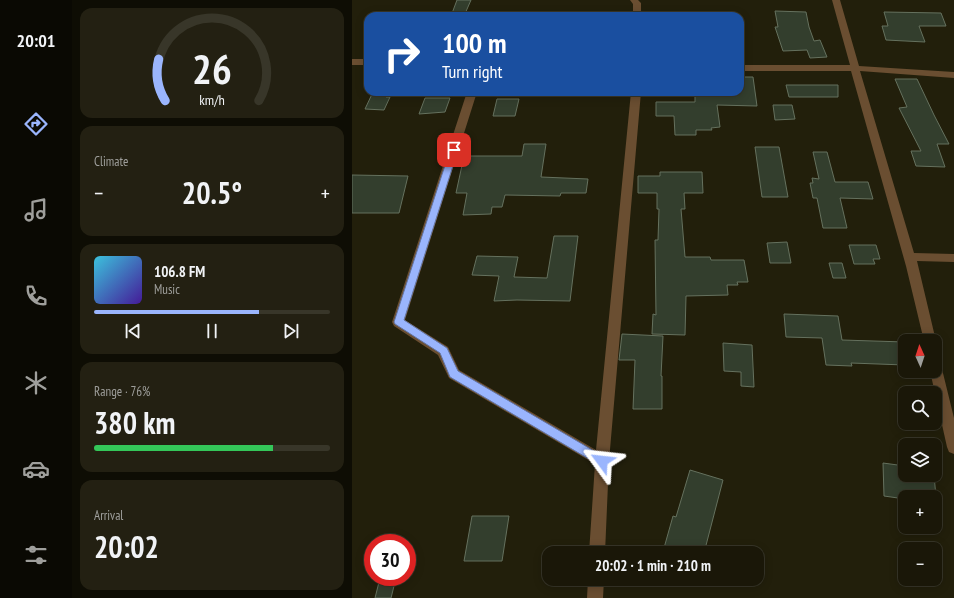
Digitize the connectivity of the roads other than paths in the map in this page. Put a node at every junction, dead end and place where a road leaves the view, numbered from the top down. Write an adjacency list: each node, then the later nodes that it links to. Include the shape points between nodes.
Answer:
1 (634, 0): 3 (street)
2 (836, 0): 7 (street)
3 (638, 12)
4 (352, 62): 5 (street)
5 (364, 62)
6 (744, 68): 7 (street)
7 (855, 68): 8 (street); 11 (street)
8 (954, 75)
9 (471, 96): 16 (street, via 398,322 444,351 454,374)
10 (636, 96): 16 (street)
11 (910, 257): 12 (street); 13 (street)
12 (954, 258)
13 (928, 334)
14 (938, 378): 15 (street)
15 (954, 447)
16 (602, 461): 17 (street)
17 (597, 546)
18 (596, 586): 19 (street)
19 (595, 598)

